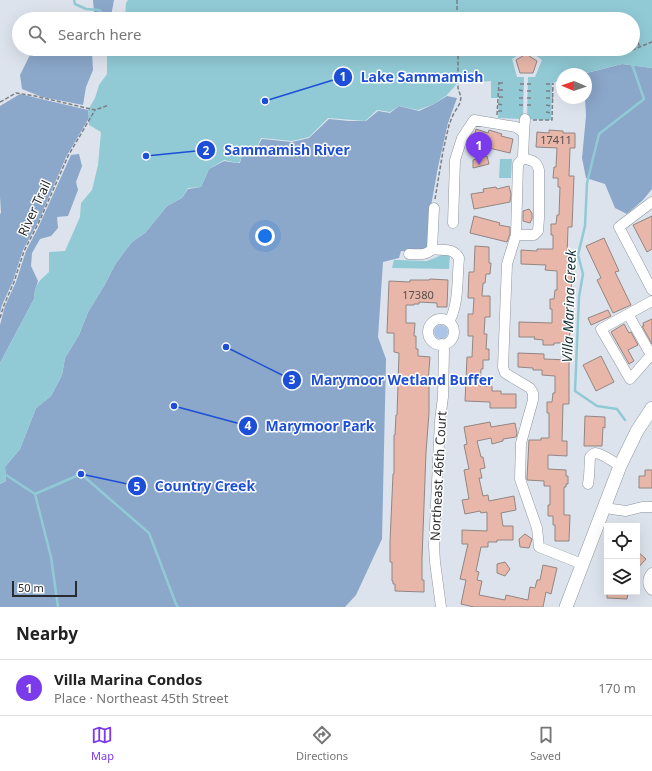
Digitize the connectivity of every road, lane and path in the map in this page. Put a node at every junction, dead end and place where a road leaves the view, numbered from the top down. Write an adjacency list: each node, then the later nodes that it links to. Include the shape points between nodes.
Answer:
1 (457, 0): 2 (path)
2 (457, 12)
3 (652, 42): 4 (path)
4 (640, 47)
5 (458, 56): 49 (path, via 458,88 461,97 450,125 442,157)
6 (498, 83): 7 (path)
7 (505, 84)
8 (520, 84): 9 (path)
9 (524, 84)
10 (528, 84): 11 (path)
11 (532, 84)
12 (546, 84): 13 (path)
13 (553, 84)
14 (498, 90): 15 (path)
15 (505, 90)
16 (519, 90): 17 (path)
17 (524, 91)
18 (527, 91): 19 (path)
19 (532, 91)
20 (546, 91): 21 (path)
21 (553, 91)
22 (498, 97): 23 (path)
23 (505, 97)
24 (519, 98): 25 (path)
25 (524, 98)
26 (527, 98): 27 (path)
27 (532, 98)
28 (546, 98): 29 (path)
29 (552, 98)
30 (0, 102): 40 (path, via 16,93)
31 (498, 104): 32 (path)
32 (504, 104)
33 (110, 105): 40 (path)
34 (519, 105): 35 (path)
35 (524, 105)
36 (527, 105): 37 (path)
37 (532, 105)
38 (546, 105): 39 (path)
39 (552, 106)
40 (95, 110): 57 (path, River Trail, via 68,156 24,251)
41 (498, 111): 42 (path)
42 (504, 111)
43 (546, 112): 44 (path)
44 (552, 113)
45 (525, 119): 46 (street)
46 (524, 133): 47 (street); 50 (street, via 516,127 474,120 462,138 455,160)
47 (523, 158): 51 (street, via 518,164); 51 (street, via 535,161 538,165 538,231 534,235)
48 (652, 202): 54 (street, via 619,227)
49 (434, 208): 52 (street)
50 (453, 223)
51 (516, 235): 65 (street, via 507,264 503,367 505,373 530,388 533,393 521,443 520,479 537,528 539,547)
52 (432, 249): 53 (street, via 426,254); 58 (street, via 451,250 459,258 457,294)
53 (409, 254)
54 (652, 290)
55 (652, 301): 56 (street)
56 (628, 314): 56 (street, via 601,329 630,379 651,355)
57 (0, 318)
58 (449, 322): 59 (street, via 453,329 452,337); 59 (street, via 437,320 430,324 428,332 431,340)
59 (442, 344): 68 (street, Northeast 46th Court, via 443,397 434,546)
60 (652, 408): 61 (main road, via 637,431)
61 (620, 466): 62 (street, via 595,453 590,458); 63 (main road)
62 (588, 484)
63 (604, 506): 64 (street, via 626,511); 65 (main road)
64 (652, 507)
65 (582, 564): 69 (main road)
66 (652, 573): 67 (street, via 648,581)
67 (652, 590)
68 (441, 607)
69 (566, 607)

